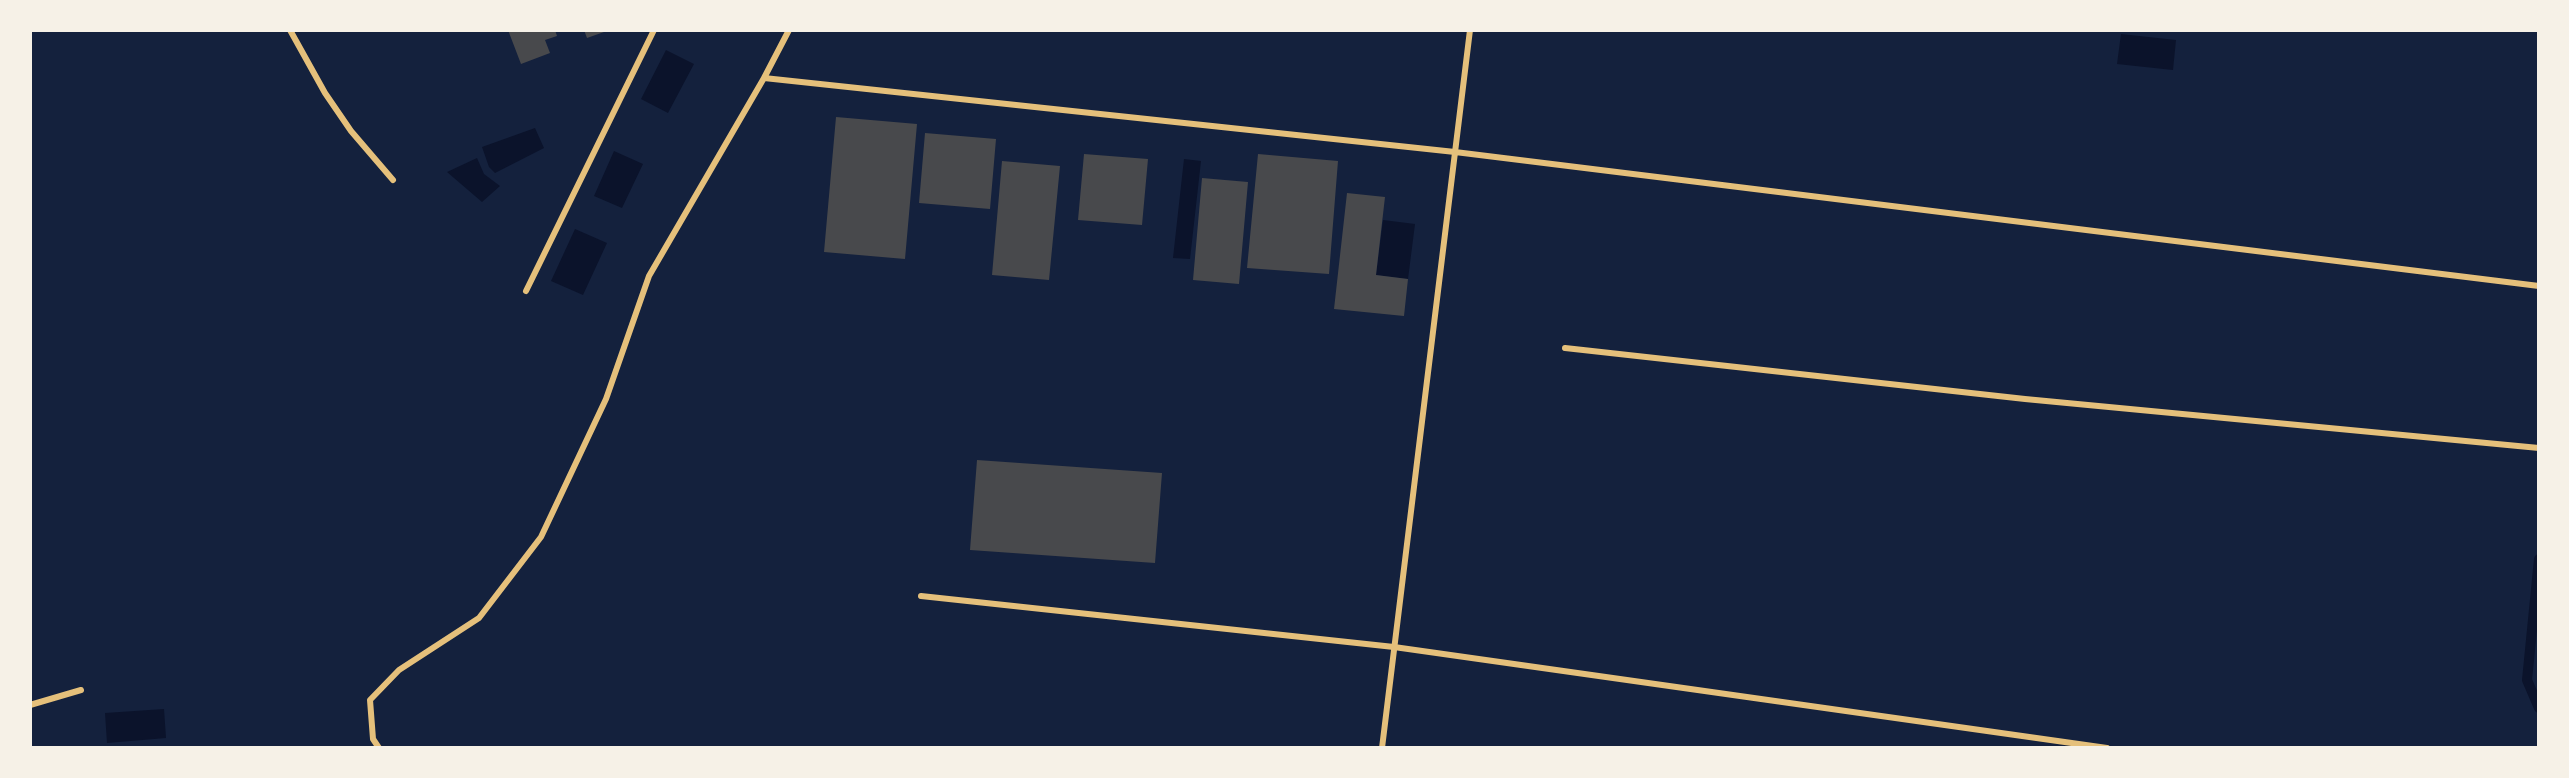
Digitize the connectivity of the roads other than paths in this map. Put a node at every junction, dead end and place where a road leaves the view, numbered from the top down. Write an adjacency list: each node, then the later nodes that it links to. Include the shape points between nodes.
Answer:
1 (290, 30): 7 (street, via 351,131)
2 (654, 30): 9 (street)
3 (789, 30): 5 (street)
4 (1470, 30): 6 (street)
5 (764, 78): 6 (street); 16 (street, via 649,276 606,399 541,537 479,618 399,670 370,700 373,739)
6 (1455, 152): 8 (street); 13 (street)
7 (393, 180)
8 (2539, 286)
9 (526, 291)
10 (1565, 348): 11 (street, via 2013,398)
11 (2539, 448)
12 (921, 597): 13 (street)
13 (1394, 647): 17 (street); 18 (street)
14 (81, 690): 15 (street)
15 (30, 705)
16 (379, 748)
17 (1382, 748)
18 (2107, 748)

